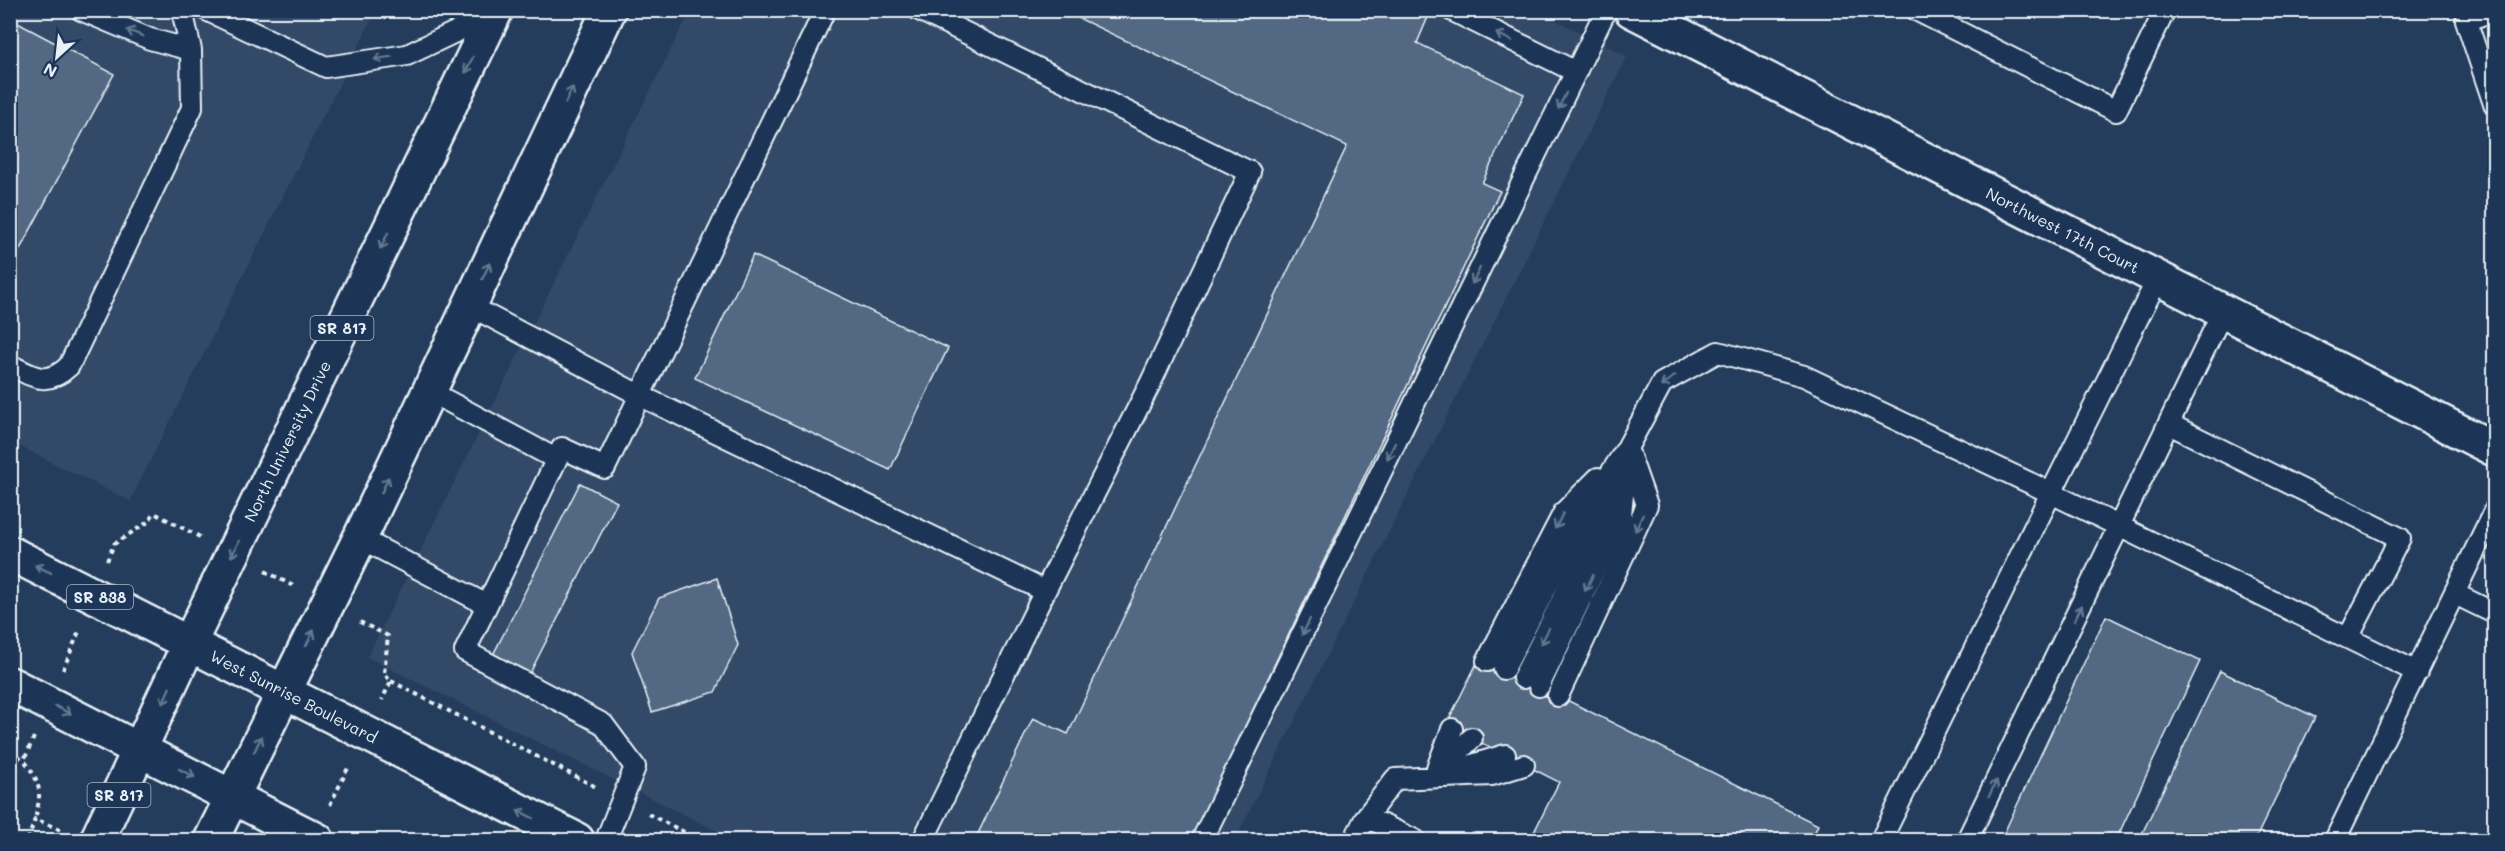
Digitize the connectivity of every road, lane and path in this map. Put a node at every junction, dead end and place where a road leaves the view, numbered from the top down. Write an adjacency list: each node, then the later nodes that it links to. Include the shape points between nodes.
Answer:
1 (81, 10): 14 (lane, one-way to 1, via 150,39)
2 (183, 10): 14 (lane)
3 (206, 10): 13 (lane, one-way to 3, via 407,55 326,67)
4 (609, 10): 18 (main road, one-way to 4)
5 (825, 10): 22 (lane)
6 (919, 10): 32 (lane, via 1250,172 1150,384)
7 (1451, 10): 15 (lane, one-way to 7)
8 (1606, 10): 15 (lane)
9 (1631, 10): 17 (main road, Northwest 17th Court)
10 (1916, 10): 11 (lane, via 2116,111)
11 (2165, 10)
12 (2494, 11): 16 (lane, via 2466,20)
13 (495, 12): 37 (main road, North University Drive / SR 817, one-way to 37)
14 (191, 50): 20 (lane, via 192,108 69,366 61,374 38,379)
15 (1576, 72): 63 (lane, one-way to 63)
16 (2494, 104)
17 (2158, 278): 19 (main road, Northwest 17th Court); 27 (lane)
18 (470, 306): 21 (main road); 22 (lane)
19 (2223, 311): 23 (lane); 25 (main road, Northwest 17th Court)
20 (10, 365)
21 (429, 391): 26 (lane); 30 (main road, one-way to 21)
22 (640, 396): 26 (lane, via 605,468 562,448); 32 (lane)
23 (2169, 424): 29 (lane); 36 (lane, via 2400,538)
24 (1627, 448): 27 (lane, one-way to 24, via 1804,376 1718,352 1662,383); 38 (lane, one-way to 38); 41 (lane, one-way to 41, via 1621,515); 44 (lane, one-way to 44, via 1647,505)
25 (2494, 449)
26 (556, 459): 34 (lane)
27 (2051, 493): 29 (lane); 66 (lane)
28 (2494, 511): 33 (lane)
29 (2120, 526): 36 (lane); 67 (lane, one-way to 29)
30 (360, 538): 34 (lane); 43 (main road, one-way to 30)
31 (10, 553): 37 (main road, West Sunrise Boulevard / SR 838, one-way to 31)
32 (1045, 591): 62 (lane)
33 (2455, 594): 35 (lane); 39 (lane)
34 (487, 604): 52 (lane, via 465,651 603,724 635,767)
35 (2494, 613)
36 (2348, 638): 39 (lane)
37 (190, 642): 43 (main road, West Sunrise Boulevard / SR 838); 46 (main road, North University Drive / SR 817, one-way to 46)
38 (1496, 665)
39 (2417, 672): 68 (lane)
40 (391, 681): 52 (path)
41 (1531, 682)
42 (10, 684): 46 (main road, one-way to 46)
43 (284, 690): 51 (main road, one-way to 43); 59 (main road, West Sunrise Boulevard, one-way to 43)
44 (1558, 696)
45 (1452, 729): 50 (lane)
46 (141, 749): 51 (main road, one-way to 51); 56 (main road, North University Drive / SR 817)
47 (10, 751): 48 (path)
48 (24, 760)
49 (1524, 765): 50 (lane, via 1492,775)
50 (1434, 776): 50 (lane, via 1489,747); 53 (lane, via 1395,779)
51 (233, 797): 57 (main road); 58 (main road)
52 (622, 801): 60 (lane); 61 (path)
53 (1366, 817): 64 (lane); 65 (lane)
54 (64, 832): 55 (path, via 35,819)
55 (28, 840)
56 (97, 840)
57 (211, 840)
58 (317, 840)
59 (577, 840)
60 (606, 840)
61 (699, 840)
62 (923, 840)
63 (1202, 840)
64 (1354, 840)
65 (1414, 840)
66 (1881, 840)
67 (1967, 840)
68 (2335, 840)

